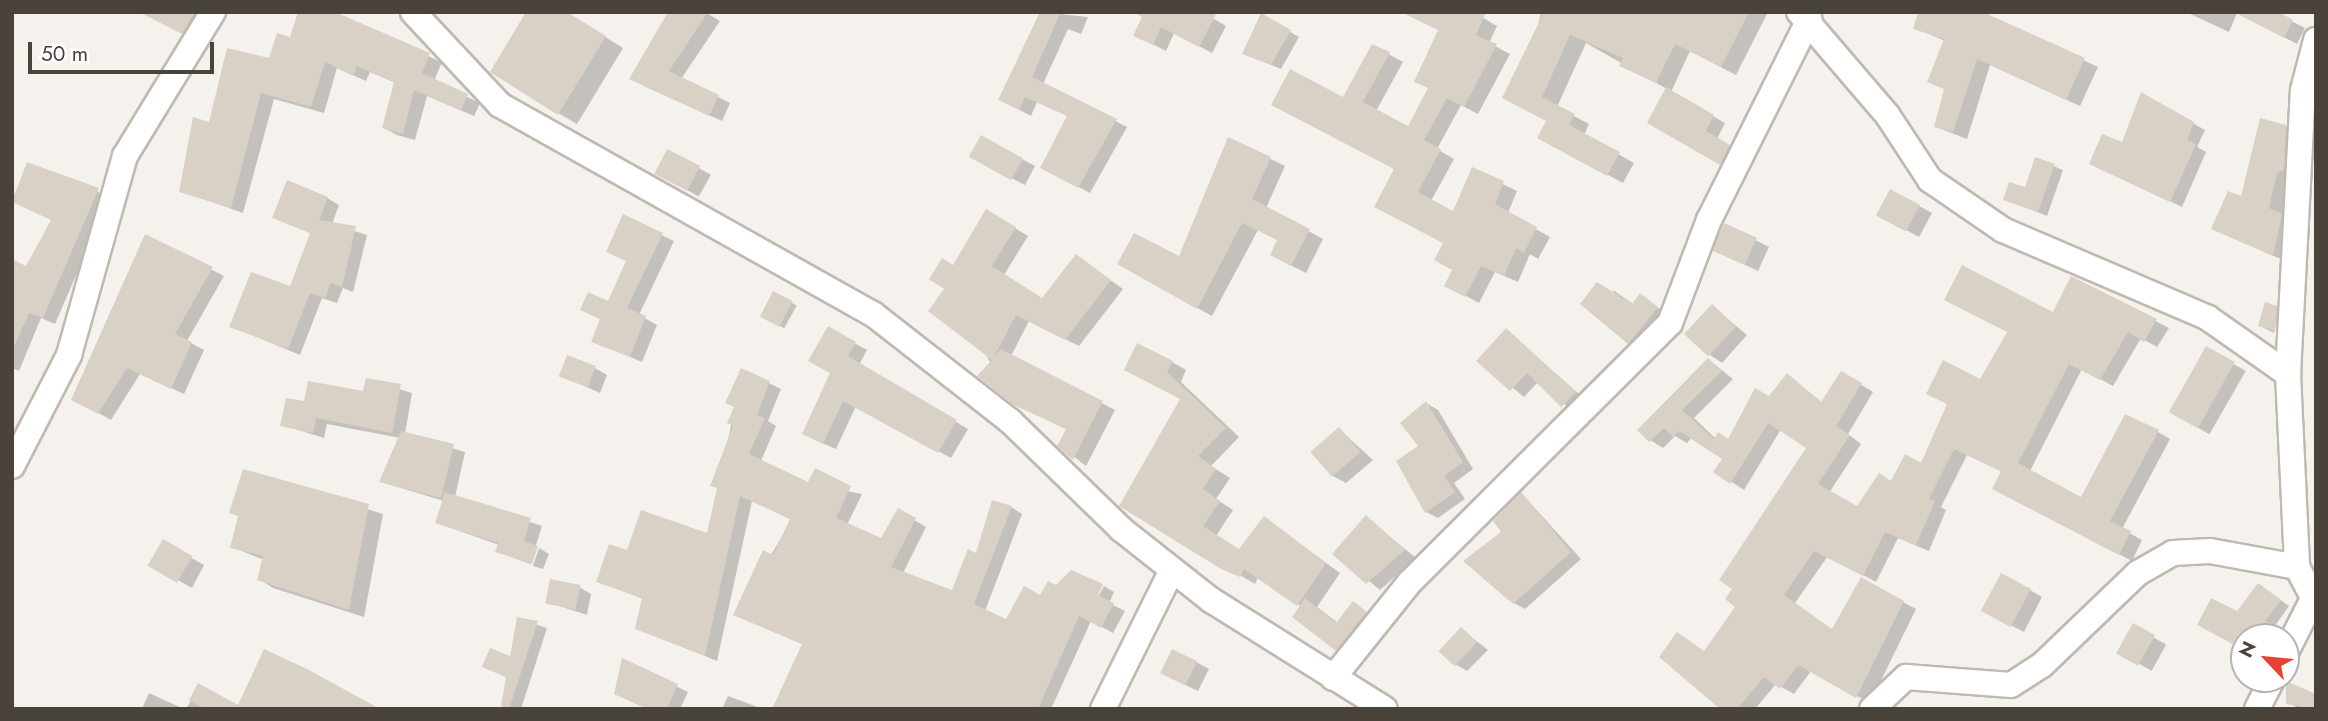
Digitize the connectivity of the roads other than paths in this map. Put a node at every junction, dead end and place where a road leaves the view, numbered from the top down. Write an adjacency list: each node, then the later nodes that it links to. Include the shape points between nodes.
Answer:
1 (213, 12): 6 (street, via 125,156 69,355)
2 (413, 12): 8 (street, via 500,105 544,134 817,277 873,314 1010,421 1121,529)
3 (1804, 16): 5 (street, via 1888,116 1930,180 2003,230 2208,318); 11 (street, via 1709,220 1670,323 1409,582)
4 (2316, 40): 5 (street, via 2303,90)
5 (2288, 374): 7 (street)
6 (12, 466)
7 (2297, 567): 9 (street); 15 (street, via 2210,551 2173,553 2138,573 2042,665 2011,685 1906,677)
8 (1172, 570): 11 (street); 13 (street)
9 (2315, 600): 10 (street)
10 (2300, 627)
11 (1334, 678): 14 (street)
12 (2265, 693): 16 (street)
13 (1103, 709)
14 (1385, 709)
15 (1872, 709)
16 (2257, 709)

